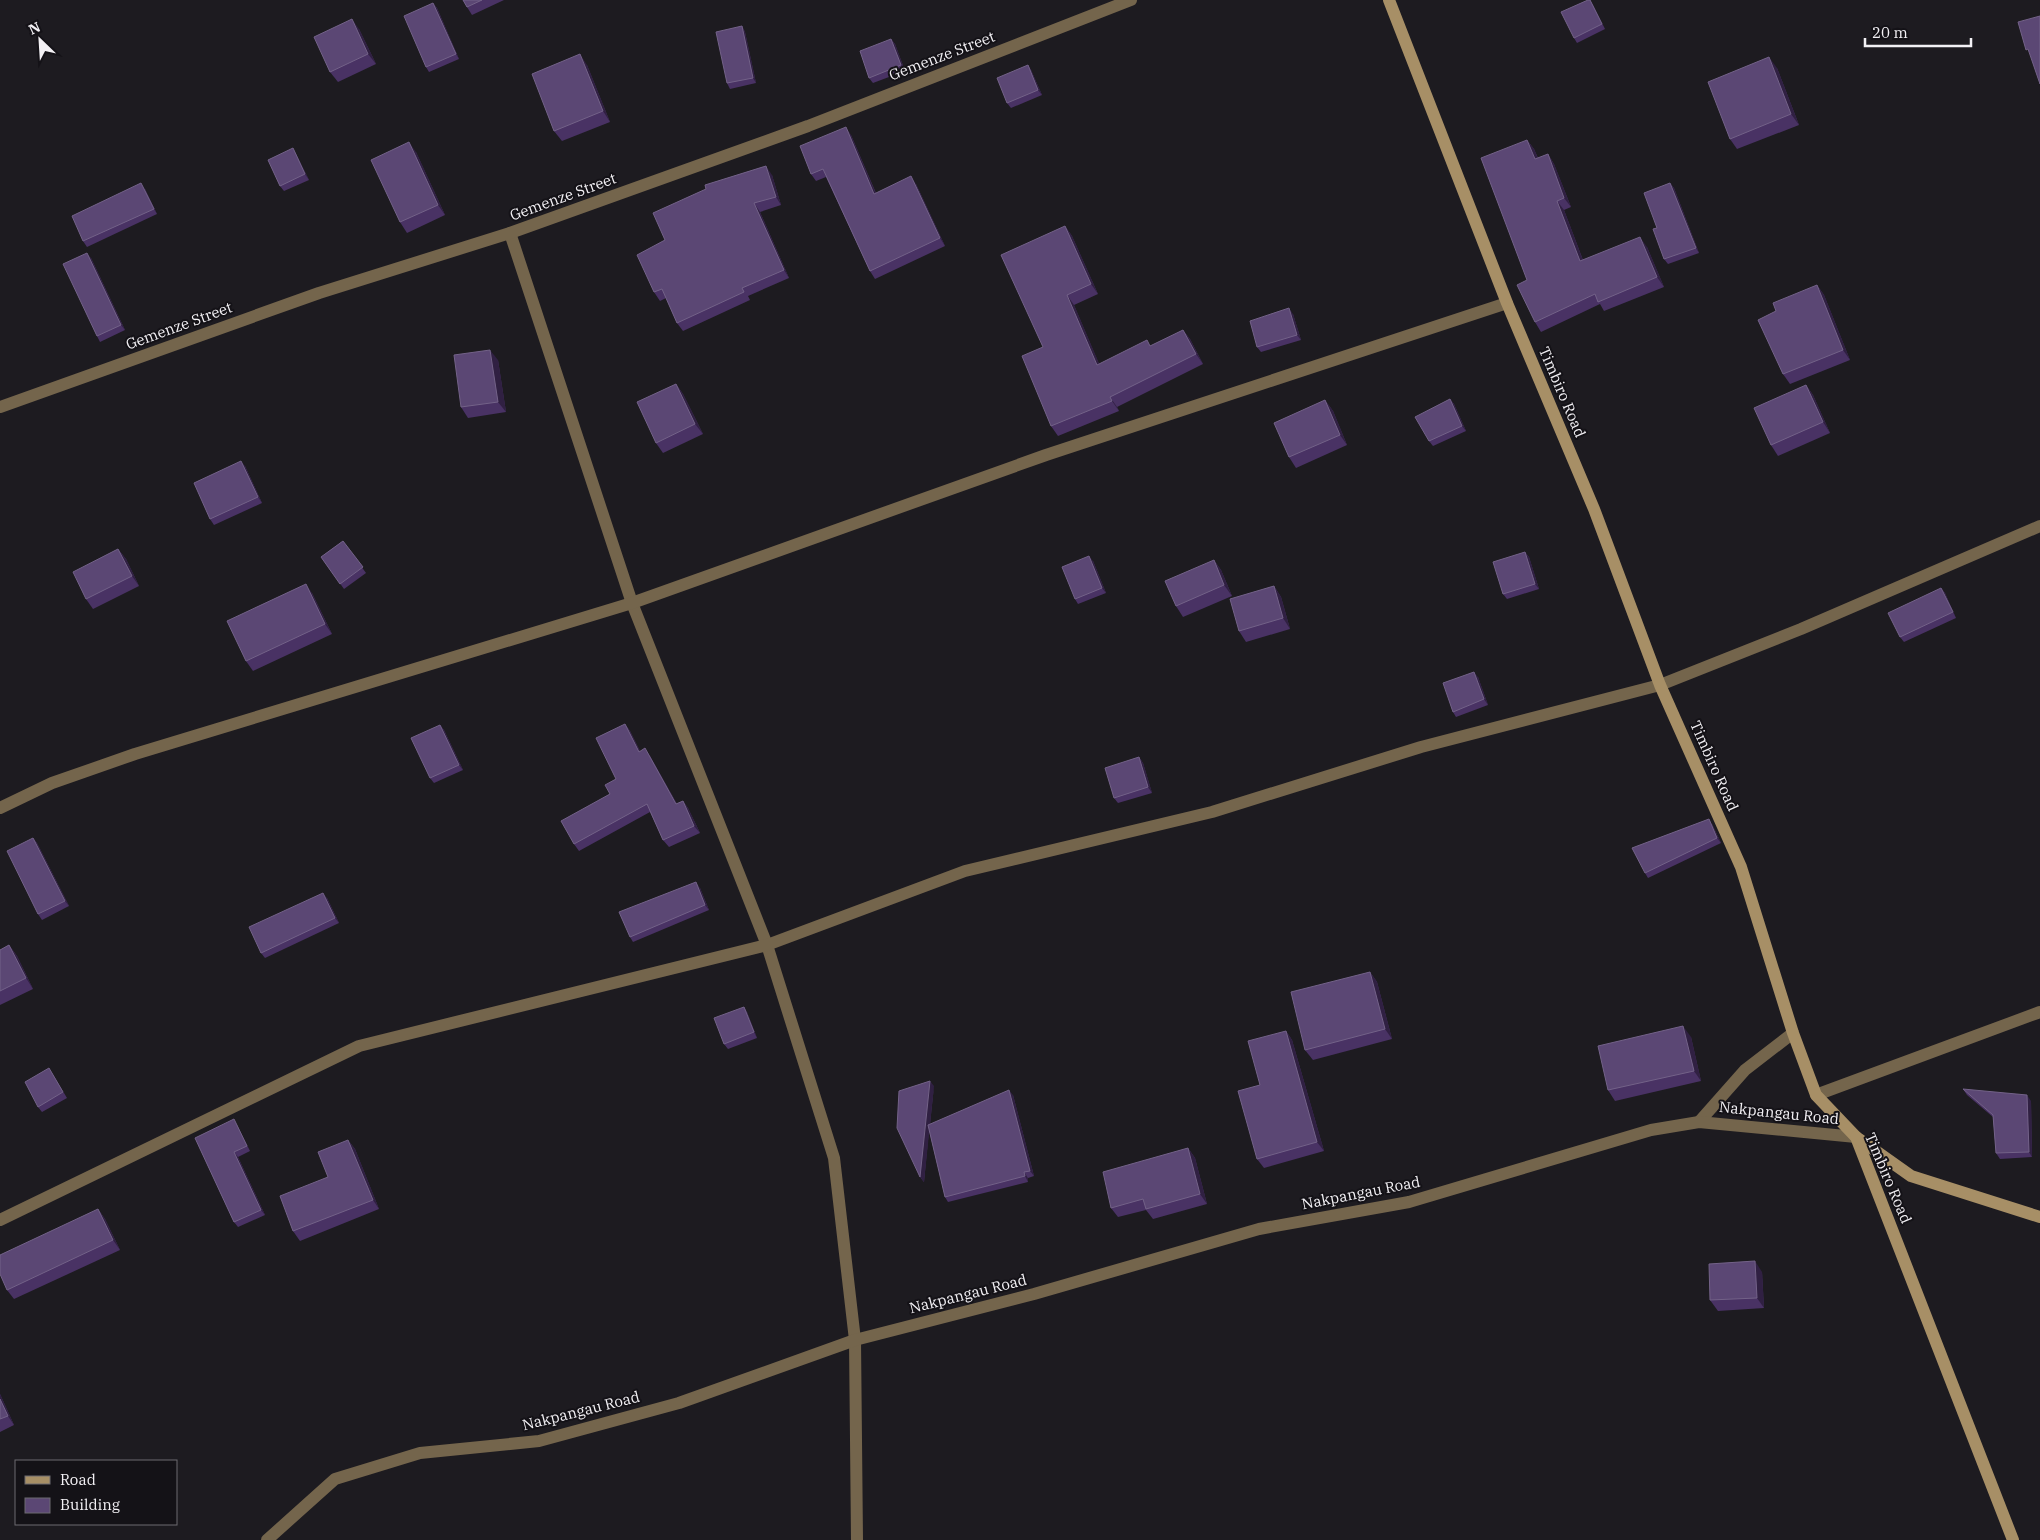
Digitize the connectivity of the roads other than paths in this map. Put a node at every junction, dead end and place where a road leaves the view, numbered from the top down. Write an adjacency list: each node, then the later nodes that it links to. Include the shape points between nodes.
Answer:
1 (1131, 0): 3 (street, Gemenze Street, via 808,126)
2 (1389, 0): 4 (main road, Timbiro Road)
3 (510, 233): 5 (street, Gemenze Street, via 319,294); 7 (street)
4 (1506, 303): 7 (street, via 1046,455); 8 (main road, Timbiro Road, via 1594,509)
5 (0, 407)
6 (2040, 526): 8 (street)
7 (632, 602): 9 (street, via 136,754 52,783); 10 (street)
8 (1660, 685): 10 (street, via 1421,747 1212,812 966,871); 12 (main road, Timbiro Road, via 1741,866)
9 (0, 808)
10 (767, 945): 17 (street, via 359,1046); 18 (street, via 834,1158)
11 (2040, 1012): 13 (street)
12 (1793, 1033): 13 (main road, Timbiro Road); 14 (street, Nakpangau Road, via 1745,1070)
13 (1816, 1094): 15 (main road, Timbiro Road)
14 (1699, 1122): 15 (street, Nakpangau Road); 18 (street, Nakpangau Road, via 1651,1130 1409,1202 1259,1230 1034,1294)
15 (1856, 1137): 16 (main road, via 1911,1176); 21 (main road, Timbiro Road)
16 (2040, 1217)
17 (0, 1220)
18 (855, 1340): 19 (street, Nakpangau Road, via 680,1403 539,1441 420,1453 335,1479); 20 (street)
19 (267, 1540)
20 (858, 1540)
21 (2013, 1540)

